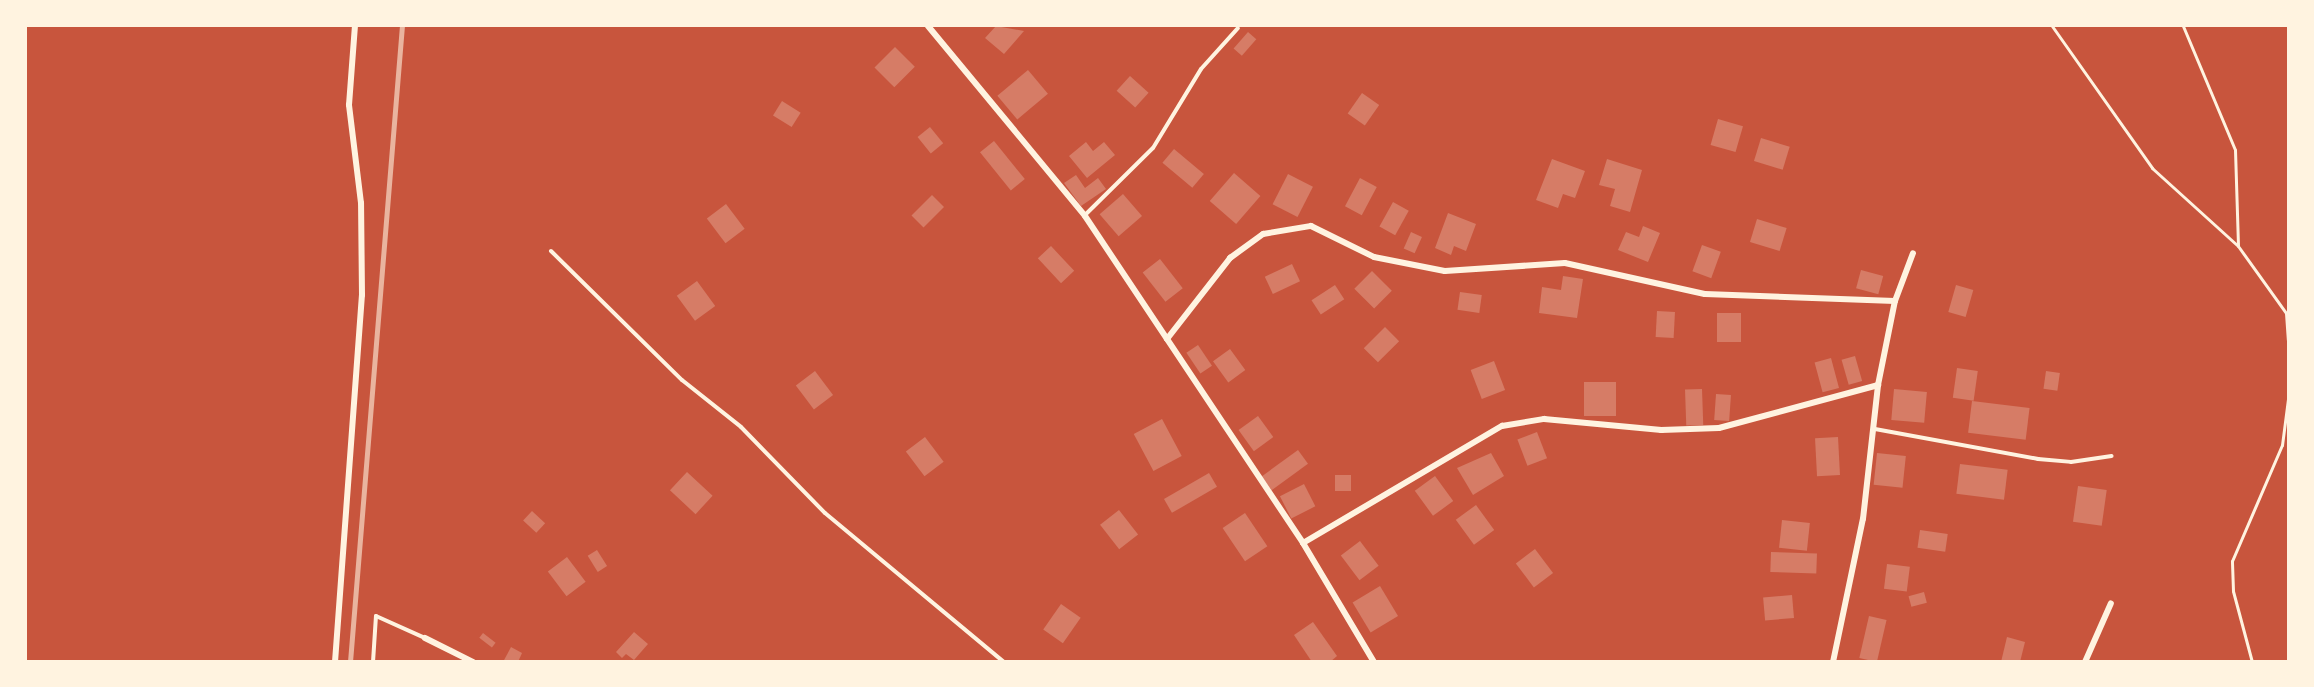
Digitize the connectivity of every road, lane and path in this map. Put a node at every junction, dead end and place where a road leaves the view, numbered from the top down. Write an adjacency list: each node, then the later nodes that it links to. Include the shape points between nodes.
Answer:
1 (355, 26): 20 (street, via 349,105 361,203 362,295)
2 (928, 26): 6 (street)
3 (2052, 26): 7 (path, via 2152,168)
4 (2183, 26): 7 (path, via 2235,150)
5 (1238, 28): 6 (lane, via 1201,69 1153,148)
6 (1085, 216): 11 (street)
7 (2238, 246): 12 (path, via 2286,313)
8 (551, 251): 23 (lane, via 682,380 741,427 825,513)
9 (1913, 253): 10 (street)
10 (1895, 301): 11 (street, via 1705,294 1565,263 1445,271 1374,257 1311,226 1263,234 1230,258); 13 (street)
11 (1167, 339): 17 (street)
12 (2289, 340)
13 (1878, 386): 15 (street); 17 (street, via 1719,428 1661,430 1544,419 1503,426)
14 (2289, 399): 27 (path, via 2282,445 2232,561 2233,591)
15 (1875, 429): 16 (lane, via 2038,459 2071,462); 25 (street)
16 (2112, 456)
17 (1303, 543): 24 (street)
18 (2111, 603): 26 (street)
19 (425, 638): 21 (lane, via 376,616); 22 (street)
20 (335, 662)
21 (374, 662)
22 (473, 662)
23 (1004, 662)
24 (1374, 662)
25 (1833, 662)
26 (2085, 662)
27 (2252, 662)

